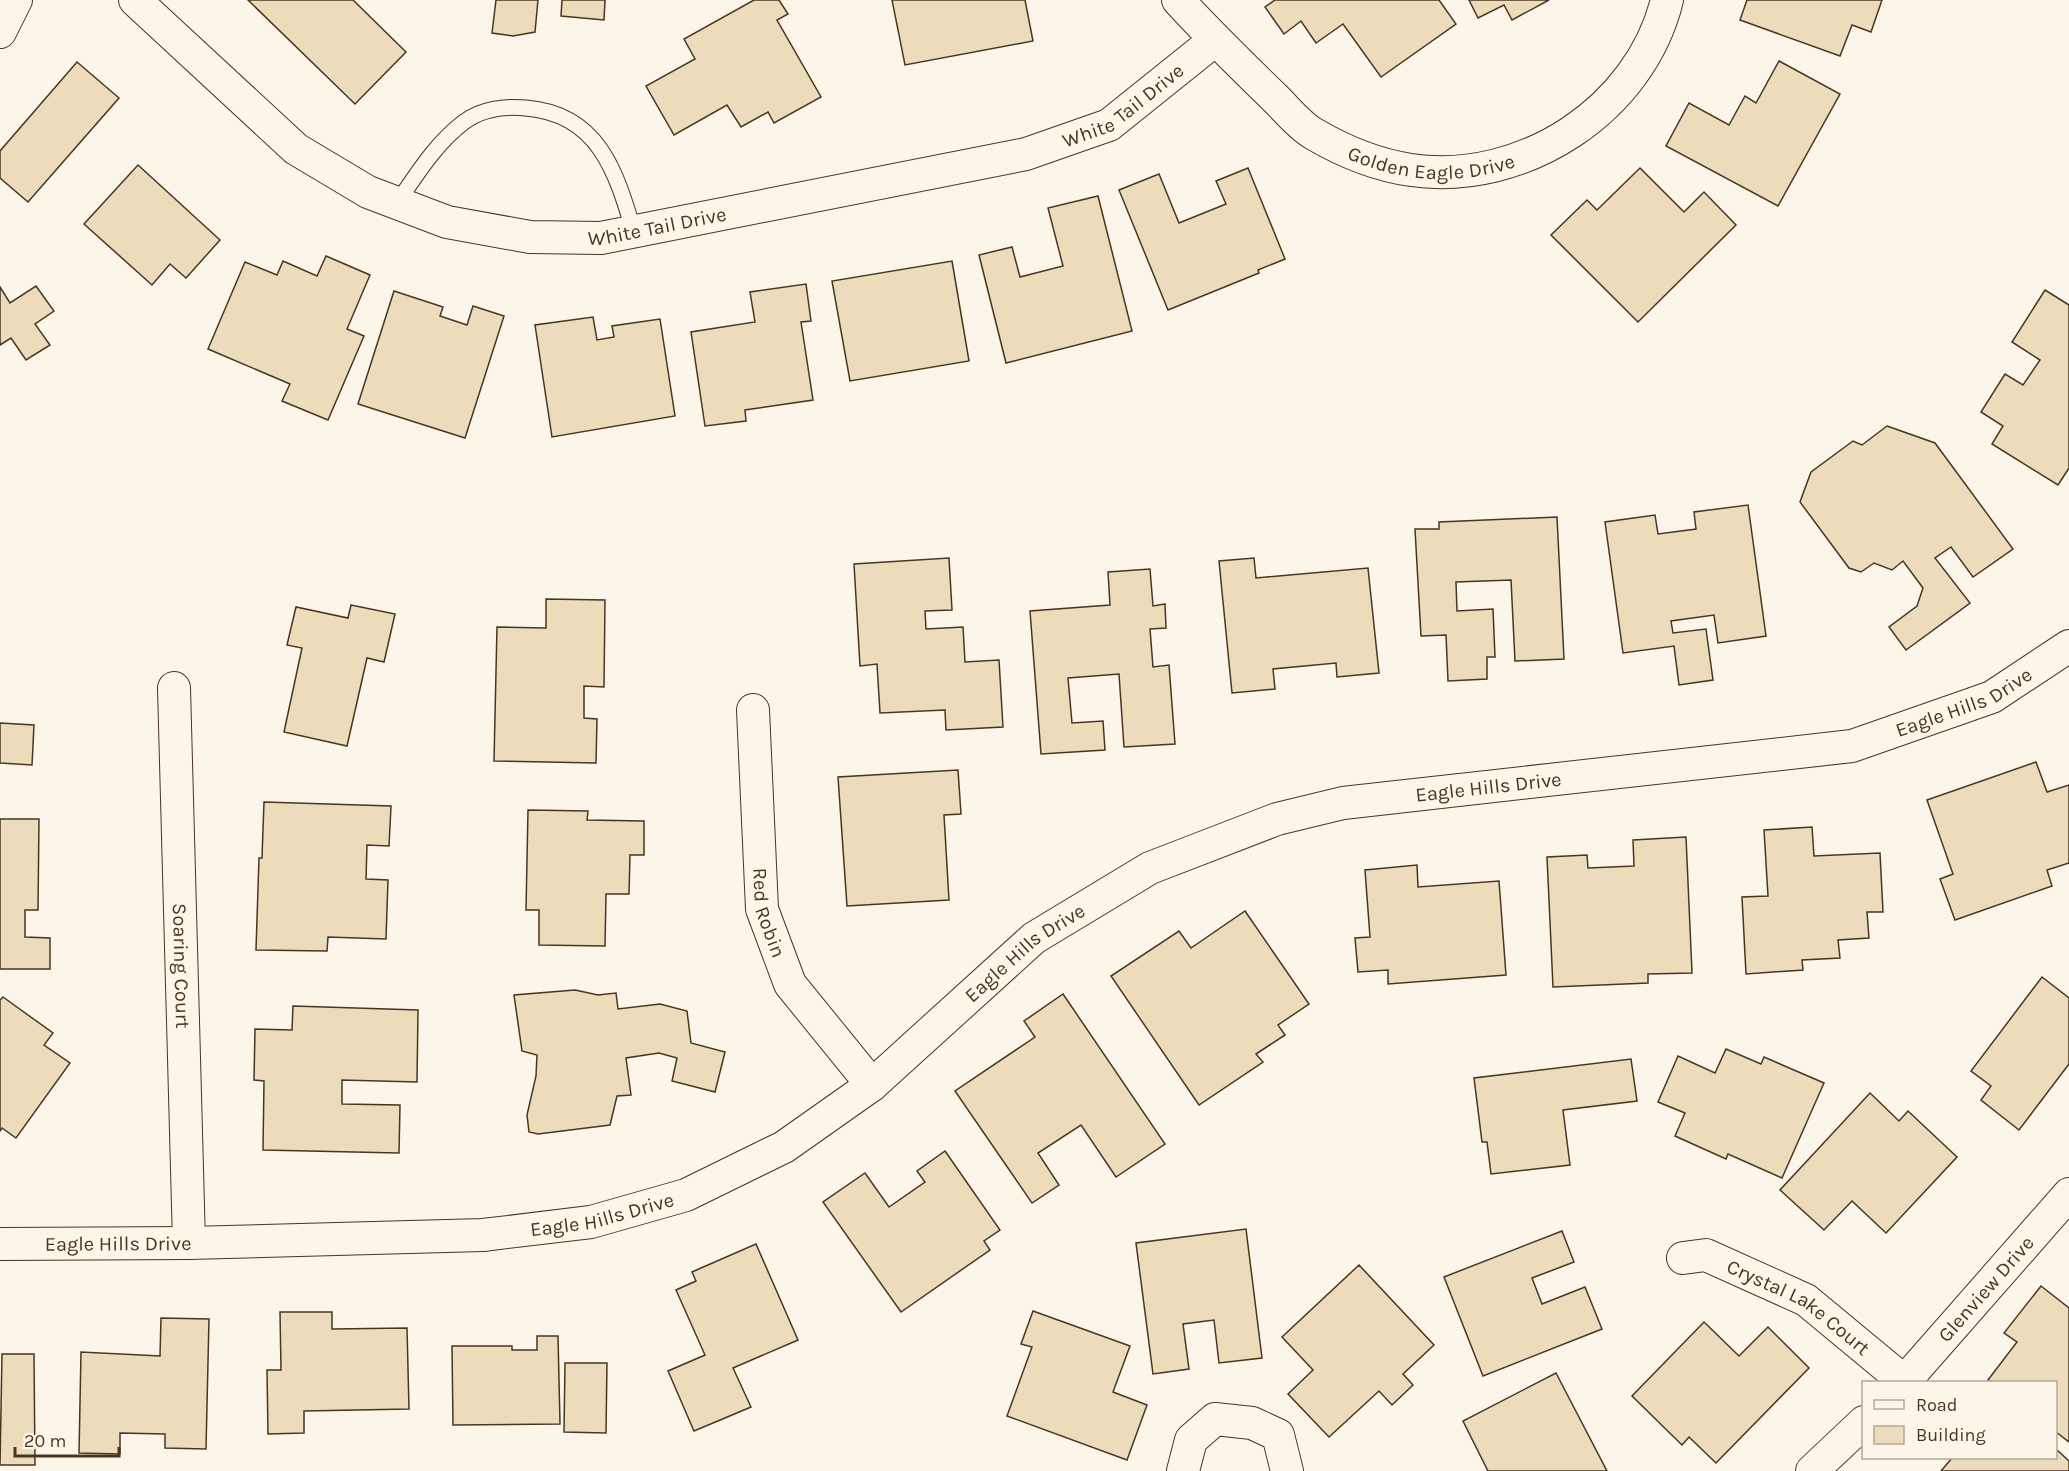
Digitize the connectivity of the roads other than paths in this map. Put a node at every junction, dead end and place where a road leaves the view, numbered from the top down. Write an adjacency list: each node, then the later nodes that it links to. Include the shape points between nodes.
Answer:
1 (16, 0): 5 (street)
2 (135, 0): 7 (street, White Tail Drive, via 296,149 368,192)
3 (1178, 0): 6 (street, Golden Eagle Drive)
4 (1667, 0): 6 (street, Golden Eagle Drive, via 1661,23 1637,69 1603,109 1560,141 1514,160 1461,171 1411,170 1370,159 1311,133)
5 (0, 32)
6 (1215, 40): 8 (street, White Tail Drive, via 1108,125 1026,154)
7 (397, 203): 8 (street, White Tail Drive, via 447,222 530,237 601,238); 8 (lane, via 443,141 466,121 487,110 548,110 577,124 596,144 617,175)
8 (634, 232)
9 (2069, 646): 12 (street, Eagle Hills Drive, via 1992,696 1852,747 1343,803 1277,819 1150,868 1034,938)
10 (174, 688): 14 (street, Soaring Court)
11 (753, 710): 12 (street, Red Robin, via 762,909 790,984)
12 (872, 1085): 14 (street, Eagle Hills Drive, via 784,1147 686,1195 591,1222 483,1235)
13 (2069, 1194): 18 (street, Glenview Drive)
14 (189, 1243): 15 (street, Eagle Hills Drive)
15 (0, 1244)
16 (1683, 1258): 17 (street, Crystal Lake Court, via 1706,1255 1806,1300)
17 (1904, 1381)
18 (1906, 1381)
19 (1862, 1423): 22 (street)
20 (1183, 1471): 21 (street, via 1191,1440 1215,1419 1252,1423 1278,1435)
21 (1287, 1471)
22 (1812, 1471)

